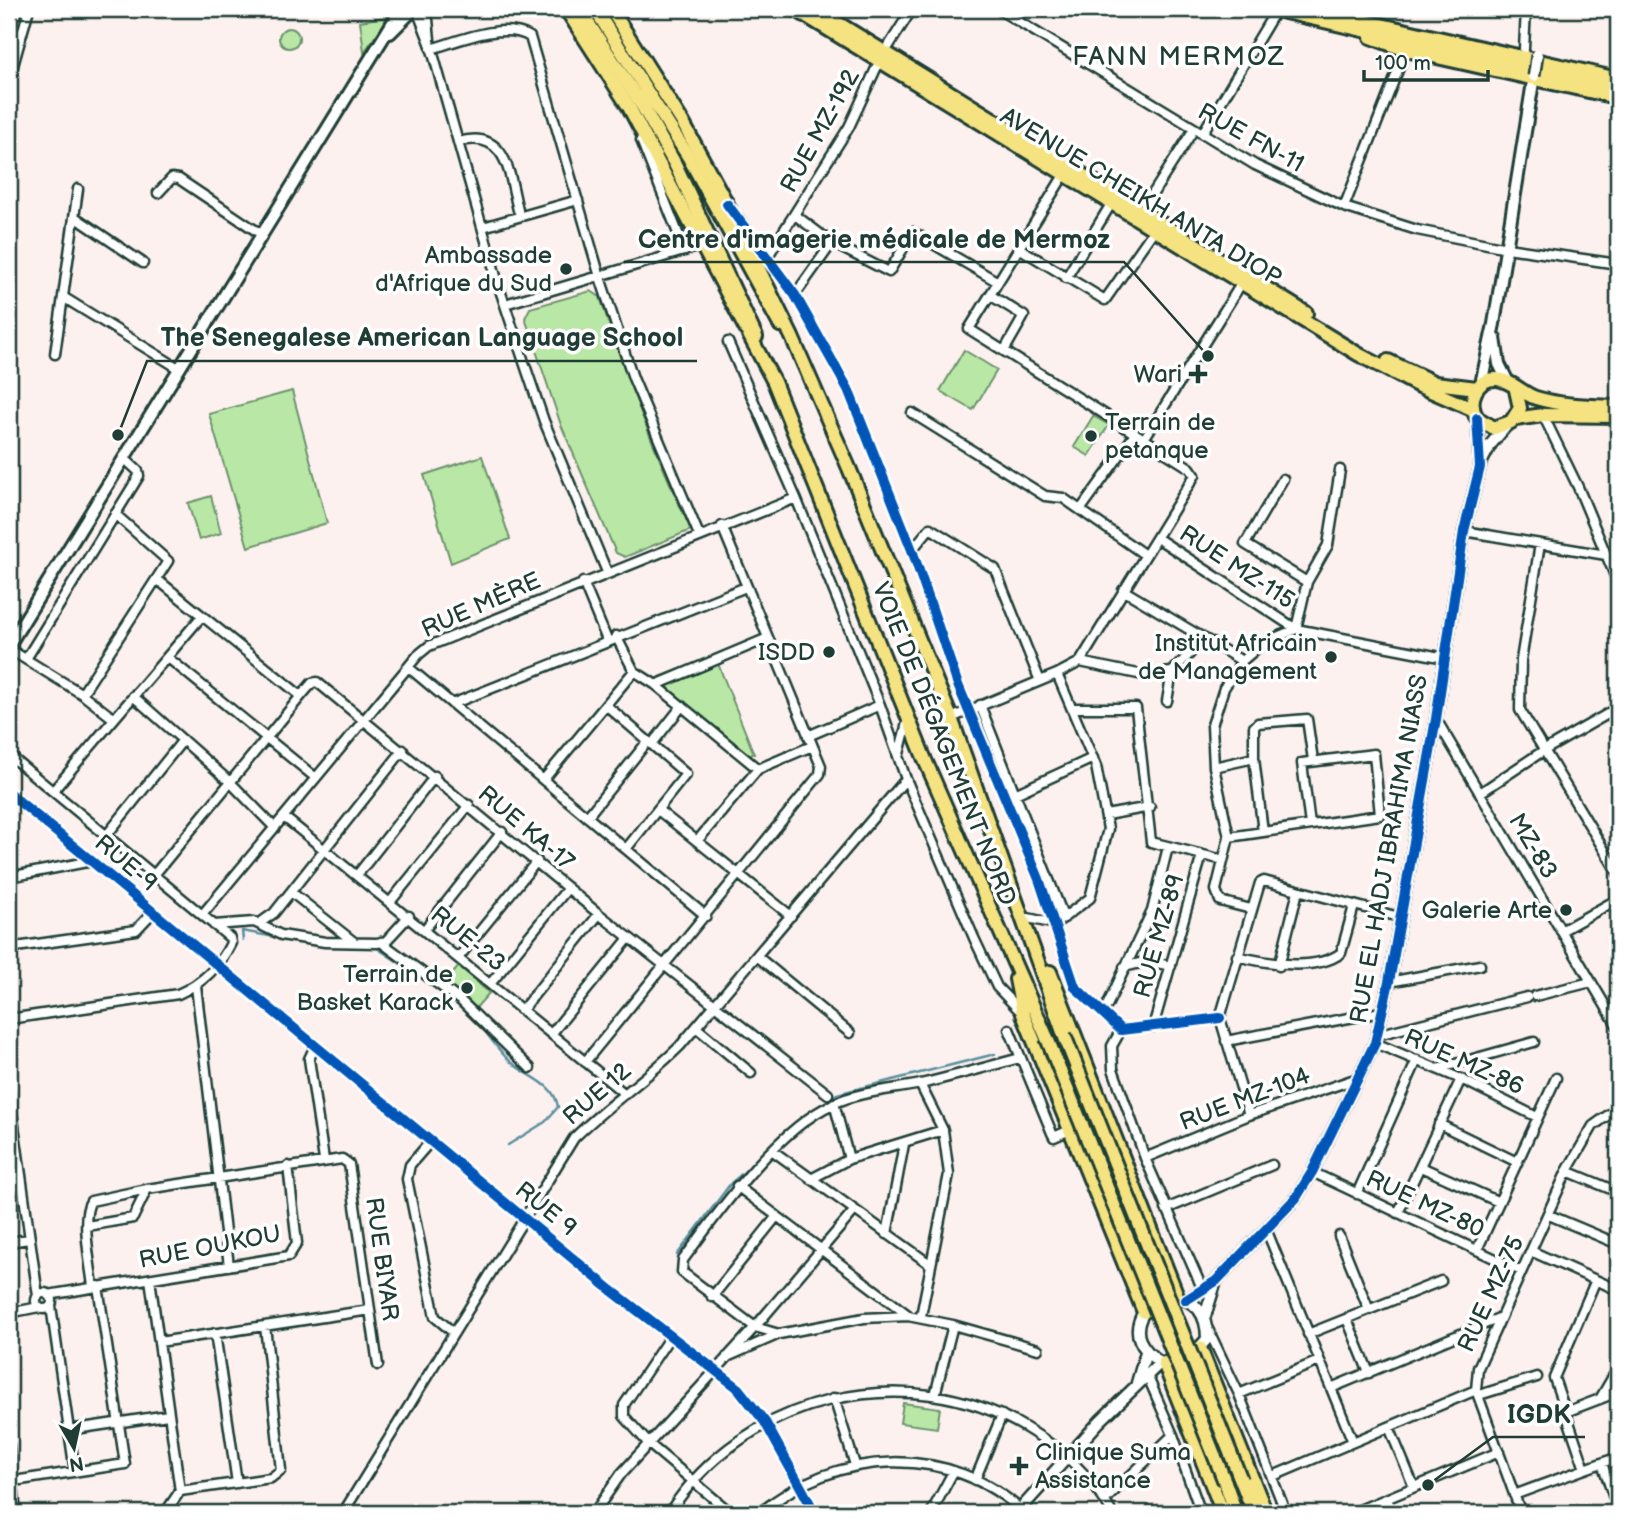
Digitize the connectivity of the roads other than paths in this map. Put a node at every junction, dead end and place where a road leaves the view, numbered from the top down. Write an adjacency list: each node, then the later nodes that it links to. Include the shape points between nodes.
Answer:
1 (29, 9): 19 (street)
2 (401, 9): 20 (main road)
3 (416, 9): 20 (main road); 21 (street)
4 (426, 9): 21 (street)
5 (566, 9): 32 (main road)
6 (579, 9): 71 (main road, VOIE DE DÉGAGEMENT NORD, via 649,117 698,210)
7 (595, 9): 69 (main road, VOIE DE DÉGAGEMENT NORD, via 688,156)
8 (611, 9): 39 (main road, via 683,123)
9 (794, 9): 25 (main road, AVENUE CHEIKH ANTA DIOP)
10 (815, 9): 25 (main road, AVENUE CHEIKH ANTA DIOP)
11 (912, 9): 25 (street, RUE MZ-192)
12 (998, 9): 33 (street, RUE FN-11)
13 (1311, 9): 28 (main road)
14 (1338, 9): 22 (main road)
15 (1526, 9): 22 (street)
16 (1274, 10): 17 (main road); 33 (street)
17 (1345, 25): 23 (main road); 30 (main road)
18 (9, 31): 19 (street)
19 (21, 34): 29 (street)
20 (386, 37): 48 (main road)
21 (431, 46): 34 (street); 38 (street, via 497,33 530,37)
22 (1524, 49): 24 (main road)
23 (1406, 50): 27 (main road); 41 (street)
24 (1538, 54): 26 (main road); 27 (street, bridge)
25 (882, 56): 35 (main road, AVENUE CHEIKH ANTA DIOP); 42 (main road, AVENUE CHEIKH ANTA DIOP); 44 (street, RUE MZ-192, via 860,107)
26 (1618, 71)
27 (1534, 77): 31 (main road); 52 (main road)
28 (1618, 79)
29 (9, 80)
30 (1618, 89)
31 (1618, 97)
32 (629, 107): 50 (main road); 53 (street)
33 (1198, 132): 41 (street, RUE FN-11); 42 (street)
34 (458, 142): 43 (street, via 481,138 494,144 505,159); 46 (street)
35 (1064, 175): 40 (main road, AVENUE CHEIKH ANTA DIOP); 51 (street)
36 (78, 190): 45 (street)
37 (158, 193): 48 (street, via 172,178 180,179)
38 (578, 200): 46 (street); 57 (street)
39 (727, 204): 54 (street); 69 (main road)
40 (1111, 204): 47 (main road, AVENUE CHEIKH ANTA DIOP); 58 (street)
41 (1344, 207): 52 (street, RUE FN-11, via 1417,230)
42 (1143, 209): 72 (main road, AVENUE CHEIKH ANTA DIOP, via 1375,354 1435,383)
43 (517, 210)
44 (795, 215): 49 (street); 54 (street, RUE MZ-192)
45 (75, 217): 55 (street); 63 (street)
46 (483, 227): 64 (street)
47 (1154, 230): 58 (street, via 1107,299); 60 (main road, AVENUE CHEIKH ANTA DIOP)
48 (261, 234): 70 (main road)
49 (832, 243): 59 (street, via 889,272 913,232); 61 (street)
50 (704, 245): 53 (street); 71 (main road)
51 (1018, 248): 58 (street); 59 (street)
52 (1507, 248): 56 (street, RUE FN-11); 65 (main road)
53 (685, 251): 57 (street)
54 (768, 256): 61 (street)
55 (143, 262)
56 (1618, 264)
57 (600, 277): 64 (street); 91 (street, via 652,429)
58 (1066, 278)
59 (998, 282): 62 (street)
60 (1241, 284): 76 (main road, AVENUE CHEIKH ANTA DIOP); 81 (street)
61 (794, 295): 94 (street, via 848,389)
62 (990, 295): 67 (street, via 1024,316); 67 (street, via 969,329)
63 (63, 297): 68 (street); 70 (street)
64 (505, 304): 97 (street, via 544,421)
65 (1494, 324): 72 (main road); 73 (main road, via 1496,350)
66 (728, 342): 86 (street)
67 (1004, 351): 80 (street)
68 (55, 354)
69 (804, 368): 134 (main road, VOIE DE DÉGAGEMENT NORD)
70 (180, 369): 82 (main road)
71 (774, 382): 137 (main road, VOIE DE DÉGAGEMENT NORD)
72 (1479, 386): 73 (main road, via 1491,380); 76 (main road, via 1472,398)
73 (1512, 386): 74 (main road, via 1554,403); 79 (main road, via 1520,402)
74 (1618, 407)
75 (912, 413): 87 (street, via 1045,496 1063,498)
76 (1474, 414): 79 (main road, via 1494,428); 83 (street)
77 (1543, 415): 78 (main road); 79 (main road); 96 (street)
78 (1618, 416)
79 (1511, 422): 83 (street, via 1491,444)
80 (1135, 434): 81 (street); 87 (street)
81 (1144, 439): 92 (street, via 1195,475)
82 (124, 458): 88 (street, via 139,474); 110 (main road)
83 (1480, 467): 90 (street, RUE EL HADJ IBRAHIMA NIASS)
84 (1340, 470): 100 (street, via 1328,545)
85 (1283, 479): 100 (street, via 1245,544)
86 (796, 498): 89 (street, RUE MÈRE); 127 (street)
87 (1081, 509): 95 (street)
88 (115, 514): 98 (street, via 167,558); 113 (street)
89 (722, 526): 91 (street, RUE MÈRE); 102 (street)
90 (1464, 531): 93 (street); 112 (street, RUE EL HADJ IBRAHIMA NIASS)
91 (699, 535): 97 (street, RUE MÈRE)
92 (1157, 538): 95 (street); 105 (street, RUE MZ-115)
93 (1540, 544): 96 (street); 145 (street, via 1521,660 1520,710)
94 (912, 550): 120 (street, via 930,528 995,569); 133 (street)
95 (1145, 555): 103 (street)
96 (1606, 555): 101 (street)
97 (607, 572): 99 (street, RUE MÈRE)
98 (158, 580): 104 (street); 122 (street)
99 (583, 582): 109 (street); 116 (street, RUE MÈRE, via 429,646)
100 (1307, 583): 105 (street)
101 (1618, 583)
102 (746, 587): 106 (street); 107 (street)
103 (1124, 590): 108 (street); 115 (street)
104 (201, 617): 111 (street); 123 (street)
105 (1296, 629): 112 (street); 114 (street, via 1263,643)
106 (616, 636): 109 (street); 117 (street)
107 (768, 638): 121 (street); 139 (street)
108 (1204, 639): 114 (street); 118 (street)
109 (607, 640): 126 (street)
110 (9, 647): 113 (street)
111 (167, 657): 124 (street); 140 (street)
112 (1445, 658): 138 (street, RUE EL HADJ IBRAHIMA NIASS)
113 (26, 659): 122 (street)
114 (1242, 661): 151 (street, via 1218,703 1212,725)
115 (1080, 662): 118 (street, via 1143,675); 119 (street)
116 (408, 667): 126 (street); 136 (street, RUE MÈRE)
117 (634, 671): 121 (street); 129 (street)
118 (1172, 672): 125 (street)
119 (1058, 674): 120 (street); 131 (street)
120 (1040, 681): 128 (street)
121 (656, 685): 130 (street)
122 (82, 694): 135 (street)
123 (301, 695): 136 (street, RUE KA-17, via 317,681); 140 (street)
124 (133, 696): 135 (street); 141 (street)
125 (1167, 701)
126 (452, 704): 155 (street)
127 (880, 705): 139 (street); 146 (street)
128 (980, 705): 133 (street); 161 (street)
129 (607, 706): 142 (street); 155 (street)
130 (682, 706): 142 (street); 152 (street)
131 (1073, 708): 148 (street); 163 (street, via 1136,709)
132 (1618, 708): 145 (street)
133 (969, 710): 134 (street); 205 (street)
134 (951, 718): 187 (main road, VOIE DE DÉGAGEMENT NORD)
135 (114, 719): 158 (street)
136 (366, 719): 144 (street, RUE KA-17); 154 (street, RUE MÈRE)
137 (908, 719): 146 (street); 216 (main road, VOIE DE DÉGAGEMENT NORD)
138 (1436, 719): 160 (street, MZ-83); 201 (street, RUE EL HADJ IBRAHIMA NIASS)
139 (808, 736): 143 (street)
140 (267, 738): 154 (street); 157 (street)
141 (183, 740): 157 (street); 172 (street)
142 (650, 742): 164 (street, via 686,774); 167 (street)
143 (812, 746): 152 (street); 182 (street, via 820,774)
144 (403, 750): 153 (street, RUE KA-17); 175 (street)
145 (1543, 751): 160 (street); 183 (street)
146 (899, 754): 156 (street)
147 (9, 755): 158 (street)
148 (1093, 758): 161 (street); 165 (street)
149 (1254, 758): 150 (street, via 1256,724 1307,719); 151 (street); 171 (street)
150 (1313, 761): 168 (street, via 1302,763); 168 (street, via 1374,754 1380,815)
151 (1214, 767): 173 (street)
152 (758, 769): 174 (street)
153 (435, 776): 162 (street, RUE KA-17); 184 (street)
154 (316, 778): 166 (street, RUE MÈRE)
155 (544, 779): 167 (street)
156 (906, 779): 200 (street, RUE 12); 231 (street, via 997,987)
157 (230, 782): 169 (street); 185 (street)
158 (53, 791): 172 (street)
159 (9, 793): 180 (street, RUE-9)
160 (1480, 793): 208 (street, MZ-83)
161 (1015, 794): 203 (street)
162 (469, 805): 170 (street, RUE KA-17); 192 (street)
163 (1150, 807): 165 (street); 176 (street, via 1151,842)
164 (658, 810): 174 (street); 177 (street)
165 (1106, 814): 203 (street, via 1106,840 1090,898)
166 (284, 817): 169 (street, RUE MÈRE); 175 (street, RUE-23)
167 (587, 817): 177 (street)
168 (1310, 825): 171 (street)
169 (275, 828): 197 (street, RUE MÈRE)
170 (502, 832): 181 (street, RUE KA-17); 207 (street)
171 (1263, 832): 173 (street)
172 (106, 836): 185 (street)
173 (1229, 837): 179 (street)
174 (698, 840): 182 (street)
175 (324, 847): 184 (street, RUE-23); 190 (street)
176 (1168, 847): 178 (street); 222 (street, via 1152,911)
177 (626, 849): 199 (street)
178 (1202, 855): 179 (street); 220 (street, RUE MZ-89)
179 (1223, 860): 194 (street, via 1216,897)
180 (92, 861): 186 (street); 195 (street, RUE-9)
181 (537, 861): 188 (street, RUE KA-17); 214 (street)
182 (740, 873): 199 (street); 200 (street)
183 (1618, 873)
184 (358, 874): 192 (street, RUE-23)
185 (154, 875): 197 (street)
186 (9, 877)
187 (1010, 887): 202 (main road); 401 (main road, VOIE DE DÉGAGEMENT NORD, bridge)
188 (568, 888): 196 (street, RUE KA-17); 225 (street)
189 (1298, 891): 193 (street); 194 (street, via 1264,881); 221 (street)
190 (291, 892): 204 (street); 210 (street)
191 (1618, 899): 208 (street)
192 (391, 901): 198 (street, RUE-23)
193 (1354, 906): 201 (street); 221 (street, via 1341,953)
194 (1251, 909): 213 (street)
195 (153, 912): 212 (street, via 136,930); 217 (street, RUE-9)
196 (599, 914): 209 (street, RUE KA-17); 228 (street)
197 (202, 915): 206 (street)
198 (409, 916): 207 (street, RUE-23); 211 (street)
199 (706, 916): 219 (street)
200 (792, 916): 215 (street, RUE 12)
201 (1399, 917): 223 (street, RUE EL HADJ IBRAHIMA NIASS)
202 (1028, 918): 205 (street); 315 (main road)
203 (1064, 918): 205 (street)
204 (260, 923): 206 (street); 210 (street, via 281,935)
205 (1055, 924): 229 (street, via 1075,987)
206 (214, 925): 217 (street, via 230,938 230,947)
207 (425, 929): 214 (street, RUE-23)
208 (1561, 931): 224 (street, MZ-83)
209 (629, 938): 219 (street, RUE KA-17); 240 (street)
210 (354, 942): 211 (street)
211 (382, 942): 248 (street, via 461,1001)
212 (9, 948)
213 (1237, 956): 221 (street); 232 (street)
214 (459, 957): 225 (street, RUE-23)
215 (758, 957): 227 (street, RUE 12); 239 (street)
216 (1014, 964): 231 (main road); 400 (main road, VOIE DE DÉGAGEMENT NORD, bridge)
217 (217, 965): 226 (street); 244 (street, RUE 9)
218 (1480, 965): 223 (street)
219 (663, 966): 227 (street, RUE KA-17); 247 (street)
220 (1171, 966): 222 (street, via 1148,961); 234 (street, RUE MZ-89)
221 (1279, 966)
222 (1124, 967): 229 (street)
223 (1389, 982): 230 (street, RUE EL HADJ IBRAHIMA NIASS)
224 (1591, 982): 235 (street, MZ-83); 241 (street)
225 (491, 983): 228 (street, RUE-23)
226 (196, 986): 233 (street, via 150,1000); 279 (street)
227 (715, 1007): 236 (street, RUE 12); 257 (street, RUE KA-17)
228 (523, 1009): 240 (street, RUE-23)
229 (1104, 1012): 238 (street)
230 (1381, 1012): 241 (street, RUE EL HADJ IBRAHIMA NIASS); 242 (street)
231 (1023, 1014): 264 (main road)
232 (1220, 1018): 234 (street); 242 (street)
233 (9, 1019)
234 (1153, 1027): 238 (street)
235 (1618, 1027)
236 (697, 1028): 250 (street); 256 (street, RUE 12)
237 (1009, 1029): 245 (street)
238 (1121, 1030): 268 (street, via 1112,1046 1113,1069)
239 (850, 1033)
240 (552, 1034): 247 (street, RUE-23)
241 (1376, 1039): 246 (street, RUE MZ-86); 251 (street, RUE EL HADJ IBRAHIMA NIASS)
242 (1226, 1041): 260 (street)
243 (1534, 1042): 249 (street)
244 (315, 1046): 265 (street, RUE 9); 270 (street, via 309,1059)
245 (1020, 1058): 254 (street); 264 (street, via 1054,1136)
246 (1417, 1060): 249 (street, RUE MZ-86); 284 (street)
247 (585, 1062): 256 (street, RUE-23)
248 (530, 1068)
249 (1437, 1069): 253 (street, RUE MZ-86)
250 (751, 1073)
251 (1358, 1077): 260 (street, RUE MZ-104); 278 (street, RUE EL HADJ IBRAHIMA NIASS)
252 (1556, 1078): 261 (street)
253 (1461, 1079): 261 (street, RUE MZ-86); 262 (street)
254 (920, 1084): 258 (street); 263 (street)
255 (9, 1090): 272 (street)
256 (625, 1094): 291 (street, RUE 12, via 574,1138)
257 (828, 1094)
258 (834, 1103): 267 (street, via 806,1120); 269 (street)
259 (1618, 1108): 277 (street, RUE MZ-75, via 1593,1126)
260 (1249, 1115): 268 (street, RUE MZ-104)
261 (1537, 1116): 271 (street)
262 (1439, 1124): 271 (street); 276 (street)
263 (943, 1130): 266 (street); 302 (street, via 949,1174)
264 (1070, 1130): 321 (main road)
265 (430, 1142): 291 (street, RUE 9); 331 (street, via 410,1165 407,1179 435,1318)
266 (904, 1144): 269 (street); 294 (street)
267 (773, 1151): 280 (street); 281 (street)
268 (1146, 1158): 286 (street)
269 (849, 1159): 280 (street)
270 (324, 1160): 275 (street); 318 (street, RUE BIYAR, via 346,1160)
271 (1517, 1162): 285 (street)
272 (19, 1163): 273 (street); 296 (street)
273 (9, 1165)
274 (1272, 1165): 286 (street)
275 (288, 1166): 279 (street); 303 (street, RUE OUKOU, via 295,1250 289,1256)
276 (1421, 1167): 285 (street); 288 (street)
277 (1567, 1171): 283 (street); 289 (street, RUE MZ-75)
278 (1312, 1172): 284 (street, RUE MZ-80); 293 (street, RUE EL HADJ IBRAHIMA NIASS, via 1296,1198)
279 (218, 1177): 282 (street); 303 (street)
280 (811, 1179): 287 (street)
281 (737, 1186): 290 (street); 314 (street, via 682,1266 684,1276)
282 (147, 1189): 292 (street, via 133,1218); 292 (street, via 91,1201)
283 (1618, 1192)
284 (1357, 1194): 288 (street, RUE MZ-80)
285 (1499, 1202): 300 (street)
286 (1166, 1209): 310 (street)
287 (855, 1210): 294 (street); 299 (street)
288 (1398, 1213): 300 (street, RUE MZ-80)
289 (1549, 1215): 298 (street); 301 (street, RUE MZ-75)
290 (777, 1216): 299 (street); 314 (street)
291 (524, 1219): 331 (street, RUE 12); 334 (street, RUE 9)
292 (87, 1227): 309 (street)
293 (1266, 1229): 306 (street, RUE EL HADJ IBRAHIMA NIASS); 333 (street)
294 (887, 1234): 302 (street)
295 (1339, 1237): 319 (street)
296 (29, 1239): 297 (street); 313 (street)
297 (9, 1242)
298 (1618, 1244)
299 (820, 1249): 322 (street); 329 (street)
300 (1477, 1250): 304 (street, RUE MZ-80)
301 (1531, 1251): 304 (street, RUE MZ-75); 308 (street)
302 (931, 1265): 323 (street)
303 (229, 1266): 305 (street, RUE OUKOU)
304 (1521, 1271): 324 (street, RUE MZ-75)
305 (150, 1279): 309 (street, RUE OUKOU); 335 (street)
306 (1216, 1281): 310 (street, RUE EL HADJ IBRAHIMA NIASS); 326 (street, RUE EL HADJ IBRAHIMA NIASS)
307 (1441, 1281): 319 (street)
308 (1595, 1282): 311 (street); 356 (street, via 1554,1378)
309 (96, 1286): 312 (street, RUE OUKOU); 360 (street)
310 (1202, 1288): 315 (street, RUE EL HADJ IBRAHIMA NIASS)
311 (1618, 1290)
312 (48, 1294): 313 (street, RUE OUKOU); 316 (street)
313 (38, 1296): 317 (street)
314 (712, 1297): 329 (street)
315 (1182, 1299): 321 (street, via 1170,1298); 326 (street, via 1194,1303)
316 (51, 1306): 317 (street); 362 (street)
317 (39, 1307): 320 (street)
318 (370, 1310): 328 (street); 342 (street, RUE BIYAR)
319 (1369, 1310): 325 (street)
320 (9, 1312)
321 (1144, 1312): 338 (street, via 1138,1342)
322 (908, 1315): 323 (street); 332 (street)
323 (921, 1317): 327 (street)
324 (1499, 1318): 345 (street); 350 (street, RUE MZ-75, via 1478,1368)
325 (1347, 1319): 333 (street); 345 (street)
326 (1206, 1322): 336 (street, via 1207,1339); 352 (street)
327 (953, 1325): 337 (street); 353 (street)
328 (265, 1326): 330 (street); 379 (street, via 282,1464 271,1478)
329 (755, 1327): 332 (street); 339 (street)
330 (215, 1334): 335 (street); 379 (street)
331 (454, 1334): 390 (street, RUE 12)
332 (779, 1334): 339 (street)
333 (1308, 1334): 340 (street)
334 (671, 1335): 343 (street, RUE 9); 365 (street, via 624,1405 624,1416)
335 (159, 1342): 357 (street)
336 (1200, 1348): 341 (street); 402 (main road)
337 (1038, 1349)
338 (1146, 1352): 341 (street); 348 (street)
339 (726, 1357): 343 (street)
340 (1320, 1361): 349 (street); 352 (street)
341 (1162, 1363): 346 (street); 399 (main road)
342 (378, 1365)
343 (716, 1368): 359 (street, RUE 9); 365 (street)
344 (1618, 1368): 355 (street)
345 (1369, 1373): 349 (street)
346 (1147, 1375): 348 (street); 363 (street)
347 (1537, 1377): 350 (street)
348 (1137, 1384): 368 (street)
349 (1331, 1388): 364 (street)
350 (1478, 1392): 361 (street); 367 (street)
351 (1618, 1392): 355 (street)
352 (1239, 1394): 375 (street)
353 (935, 1395): 354 (street, via 884,1392); 358 (street)
354 (834, 1398): 359 (street); 371 (street)
355 (1600, 1399): 356 (street)
356 (1563, 1413): 372 (street)
357 (169, 1415): 360 (street); 382 (street)
358 (1002, 1415): 368 (street); 377 (street)
359 (765, 1422): 376 (street); 380 (street, RUE 9)
360 (119, 1423): 362 (street); 373 (street, via 125,1464)
361 (1389, 1427): 364 (street); 381 (street)
362 (69, 1430): 373 (street)
363 (1173, 1434): 385 (street); 398 (street)
364 (1353, 1442): 375 (street)
365 (649, 1444): 376 (street); 391 (street)
366 (9, 1445): 378 (street)
367 (1499, 1452): 381 (street); 383 (street)
368 (1067, 1457): 385 (street); 387 (street)
369 (1618, 1457): 370 (street)
370 (1602, 1463): 372 (street); 386 (street)
371 (855, 1465): 374 (street, via 905,1462); 380 (street)
372 (1585, 1469): 383 (street)
373 (75, 1472): 378 (street)
374 (953, 1472): 377 (street); 396 (street)
375 (1273, 1476): 403 (street)
376 (692, 1480): 392 (street); 393 (street)
377 (975, 1480): 387 (street)
378 (14, 1481): 388 (street)
379 (237, 1483): 382 (street)
380 (800, 1485): 394 (street); 395 (street, RUE 9)
381 (1414, 1487): 384 (street)
382 (180, 1491): 389 (street)
383 (1514, 1495): 406 (street)
384 (1387, 1499): 404 (street); 405 (street)
385 (1105, 1500): 397 (street)
386 (1618, 1510)
387 (1020, 1512)
388 (16, 1513)
389 (165, 1513)
390 (344, 1513)
391 (594, 1513)
392 (668, 1513)
393 (731, 1513)
394 (760, 1513)
395 (815, 1513)
396 (931, 1513)
397 (1112, 1513)
398 (1201, 1513)
399 (1223, 1513)
400 (1236, 1513)
401 (1254, 1513)
402 (1266, 1513)
403 (1286, 1513)
404 (1352, 1513)
405 (1393, 1513)
406 (1521, 1513)

